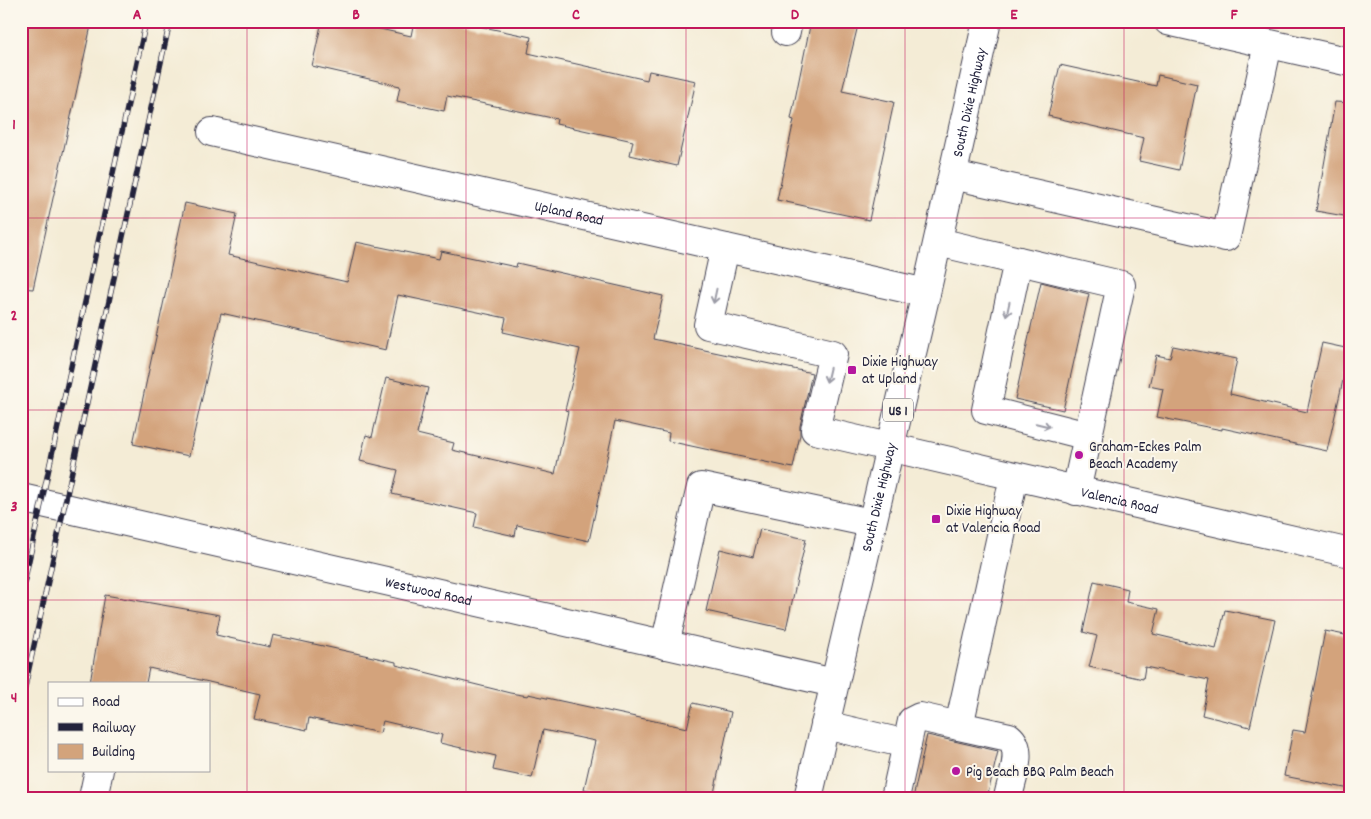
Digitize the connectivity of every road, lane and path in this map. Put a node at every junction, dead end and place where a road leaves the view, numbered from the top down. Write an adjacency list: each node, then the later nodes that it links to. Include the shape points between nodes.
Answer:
1 (987, 21): 6 (street, South Dixie Highway / US 1)
2 (1168, 21): 3 (street)
3 (1268, 44): 4 (street); 6 (street, via 1226,237)
4 (1350, 62)
5 (212, 132): 8 (street, Upland Road)
6 (953, 175): 7 (street, South Dixie Highway / US 1)
7 (938, 242): 9 (street); 10 (street, South Dixie Highway / US 1)
8 (725, 248): 10 (street, Upland Road); 12 (street, Valencia Road, one-way to 12, via 708,325 833,354 815,430)
9 (1018, 261): 11 (street, one-way to 11, via 986,410); 11 (street, via 1121,284)
10 (926, 293): 12 (street, South Dixie Highway / US 1)
11 (1088, 436): 14 (street)
12 (889, 447): 13 (street, Valencia Road); 16 (street, South Dixie Highway / US 1)
13 (1014, 476): 14 (street, Valencia Road); 21 (street)
14 (1076, 491): 17 (street, Valencia Road)
15 (21, 498): 18 (street, Westwood Road)
16 (871, 523): 18 (street, via 701,487); 19 (street, South Dixie Highway / US 1)
17 (1350, 553)
18 (665, 645): 19 (street, Westwood Road)
19 (834, 683): 20 (street, South Dixie Highway / US 1)
20 (825, 725): 22 (street); 25 (street, South Dixie Highway / US 1)
21 (959, 726): 22 (street, via 920,717 912,721); 27 (street, via 1009,737 1013,741 1017,750)
22 (907, 744): 26 (street)
23 (99, 772): 24 (street)
24 (93, 798)
25 (808, 798)
26 (895, 798)
27 (1008, 798)

